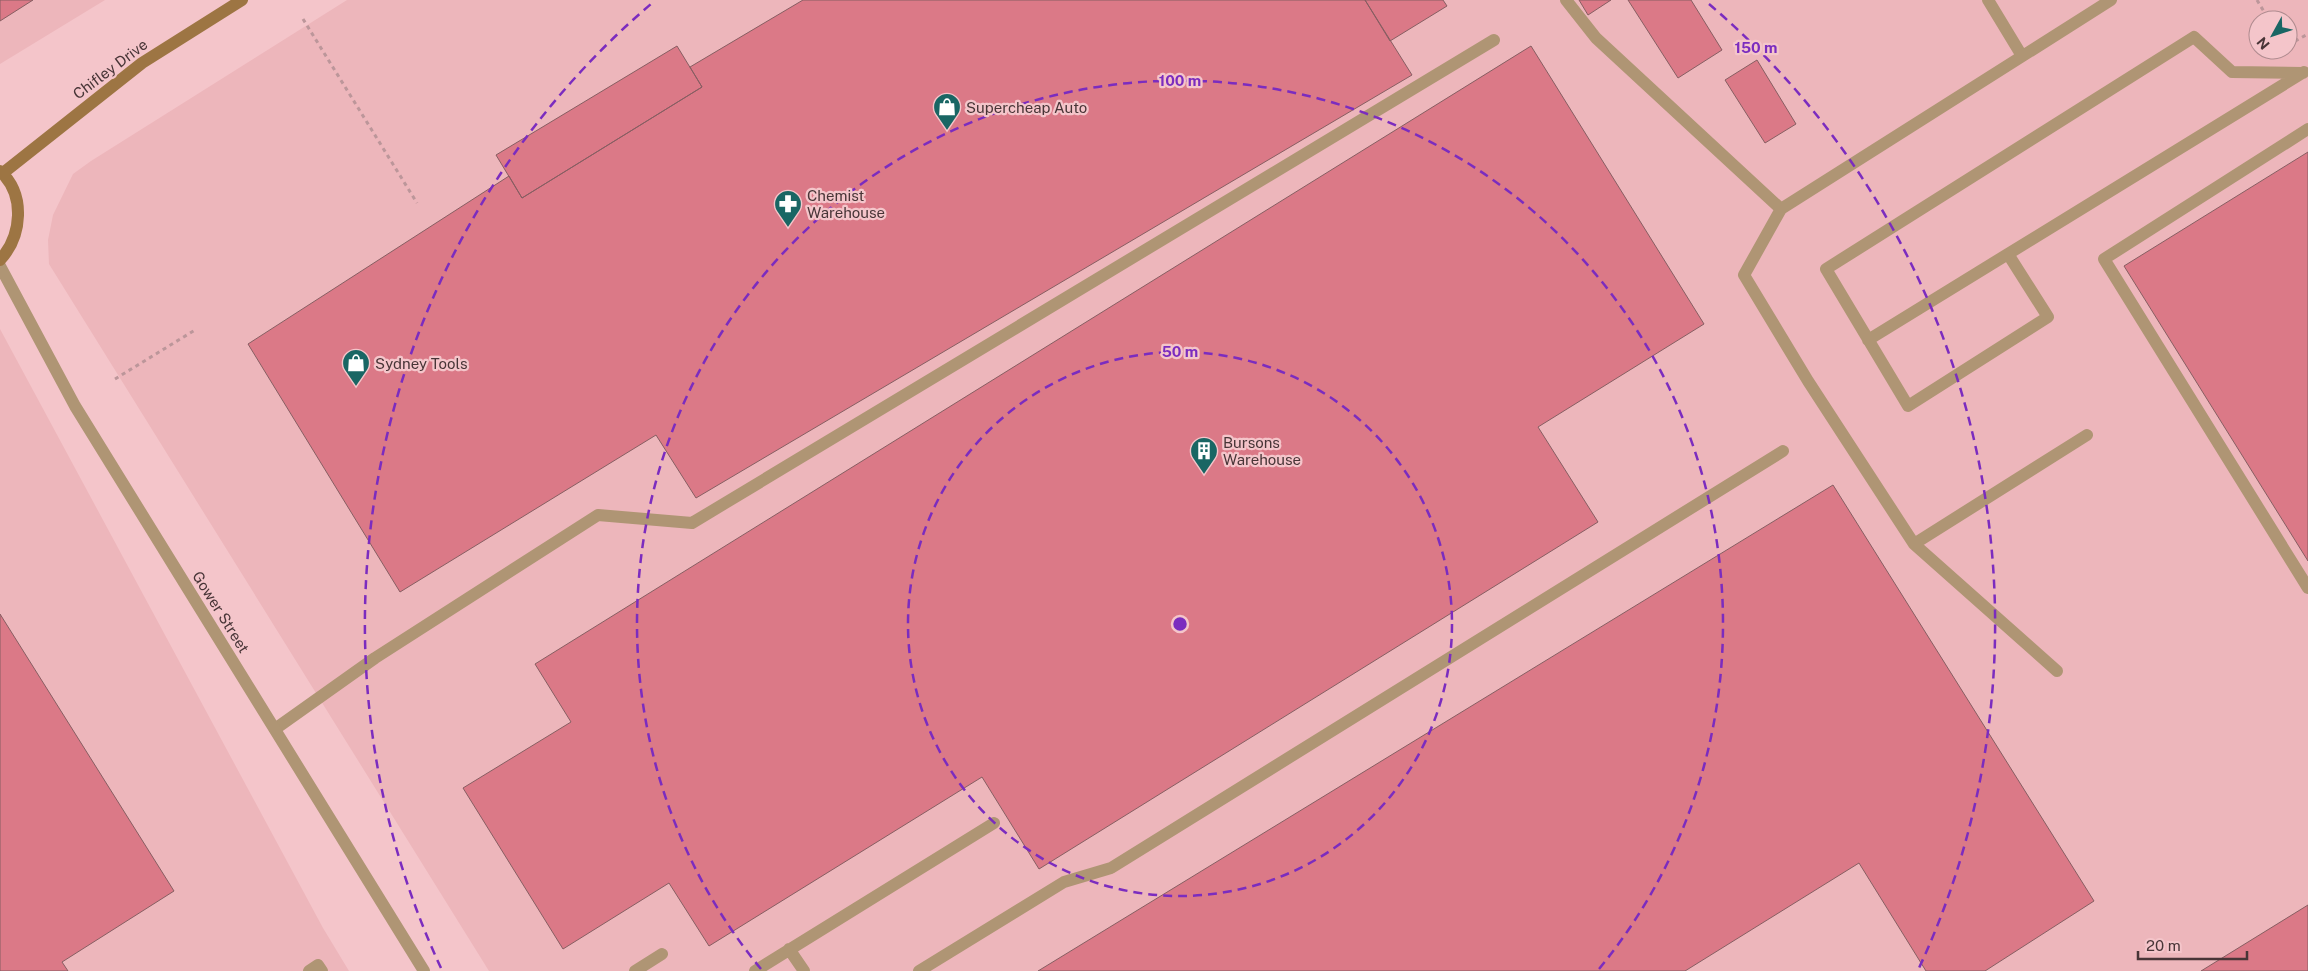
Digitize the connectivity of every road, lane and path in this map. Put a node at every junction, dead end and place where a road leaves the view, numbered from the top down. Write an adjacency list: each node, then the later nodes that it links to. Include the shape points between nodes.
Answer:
1 (242, 0): 10 (main road, Chifley Drive, via 142,63)
2 (1566, 0): 12 (street, via 1596,38)
3 (1988, 0): 7 (street)
4 (2111, 0): 7 (street)
5 (304, 19): 11 (path)
6 (1494, 40): 24 (street, via 692,523 598,515 375,658)
7 (2022, 56): 12 (street)
8 (2306, 71): 13 (street); 17 (street, via 2232,72 2194,37 1826,269)
9 (2308, 129): 22 (street, via 2104,259)
10 (1, 172): 14 (main road, via 14,192 18,211 16,232)
11 (417, 203)
12 (1781, 210): 21 (street, via 1744,275 1808,381)
13 (2008, 254): 17 (street); 17 (street, via 2048,317 1908,406)
14 (0, 260)
15 (0, 266): 24 (street, Gower Street, via 75,406)
16 (195, 330): 18 (path)
17 (1868, 340)
18 (115, 380)
19 (2087, 435): 21 (street)
20 (1782, 451): 34 (street, via 1111,868 1064,882)
21 (1914, 544): 23 (street)
22 (2308, 588)
23 (2057, 671)
24 (275, 729): 30 (street, Gower Street)
25 (994, 823): 26 (street)
26 (790, 949): 32 (street); 33 (street)
27 (662, 954): 31 (street)
28 (308, 971): 29 (street, via 318,965)
29 (322, 971)
30 (424, 971)
31 (635, 971)
32 (755, 971)
33 (804, 971)
34 (919, 971)

